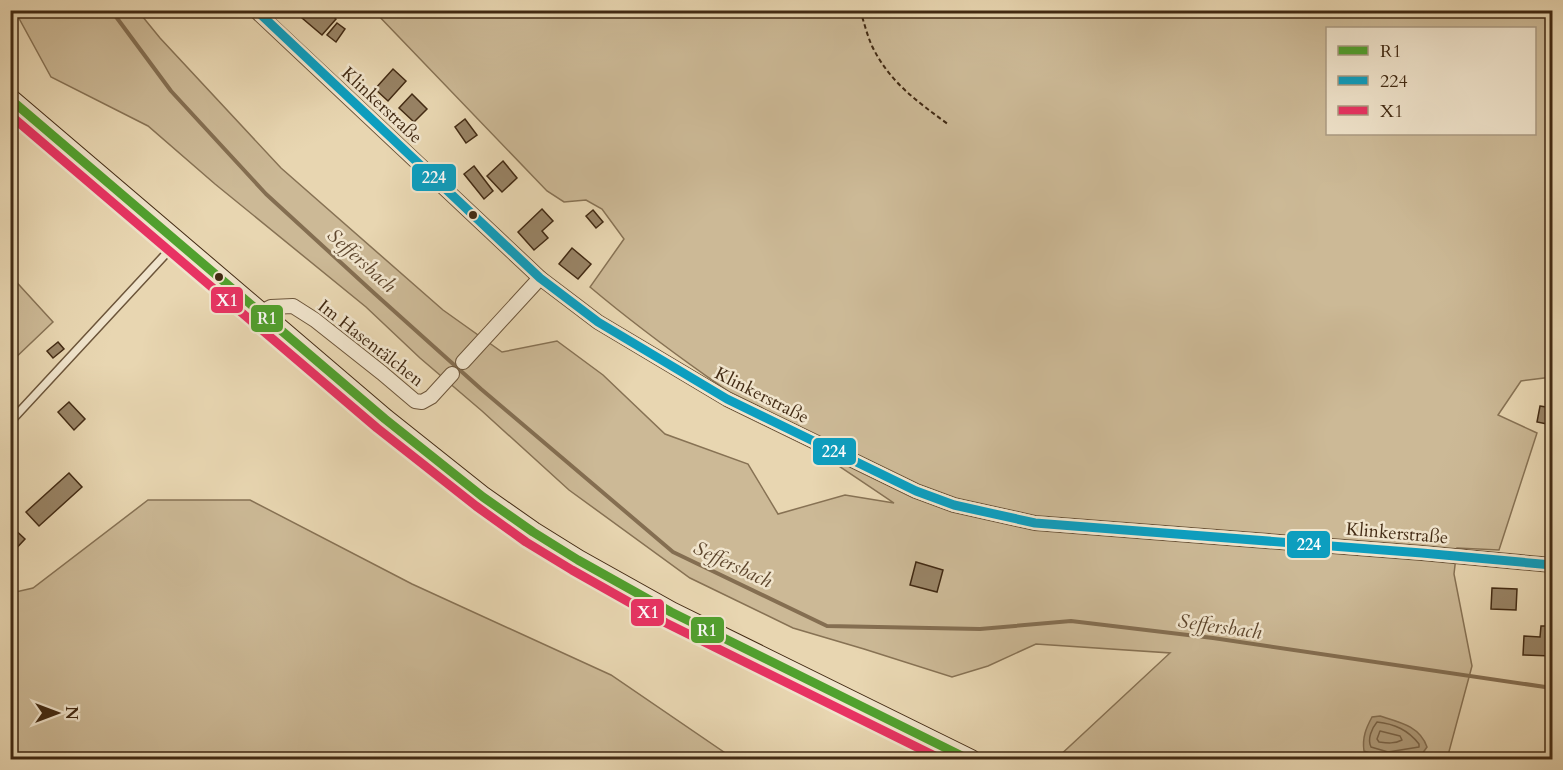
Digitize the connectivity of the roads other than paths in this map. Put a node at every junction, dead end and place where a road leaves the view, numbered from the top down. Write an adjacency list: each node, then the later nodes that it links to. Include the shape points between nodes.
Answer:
1 (255, 10): 4 (street, Klinkerstraße)
2 (10, 99): 3 (main road)
3 (177, 242): 5 (main road); 8 (lane)
4 (540, 278): 6 (street); 9 (street, Klinkerstraße, via 598,322 727,399 916,491 954,505 1035,523)
5 (261, 312): 7 (street, Im Hasentälchen, via 293,306 415,401 431,397); 10 (main road, via 440,464 578,560 671,612)
6 (463, 362)
7 (452, 374)
8 (10, 422)
9 (1552, 565)
10 (970, 759)

